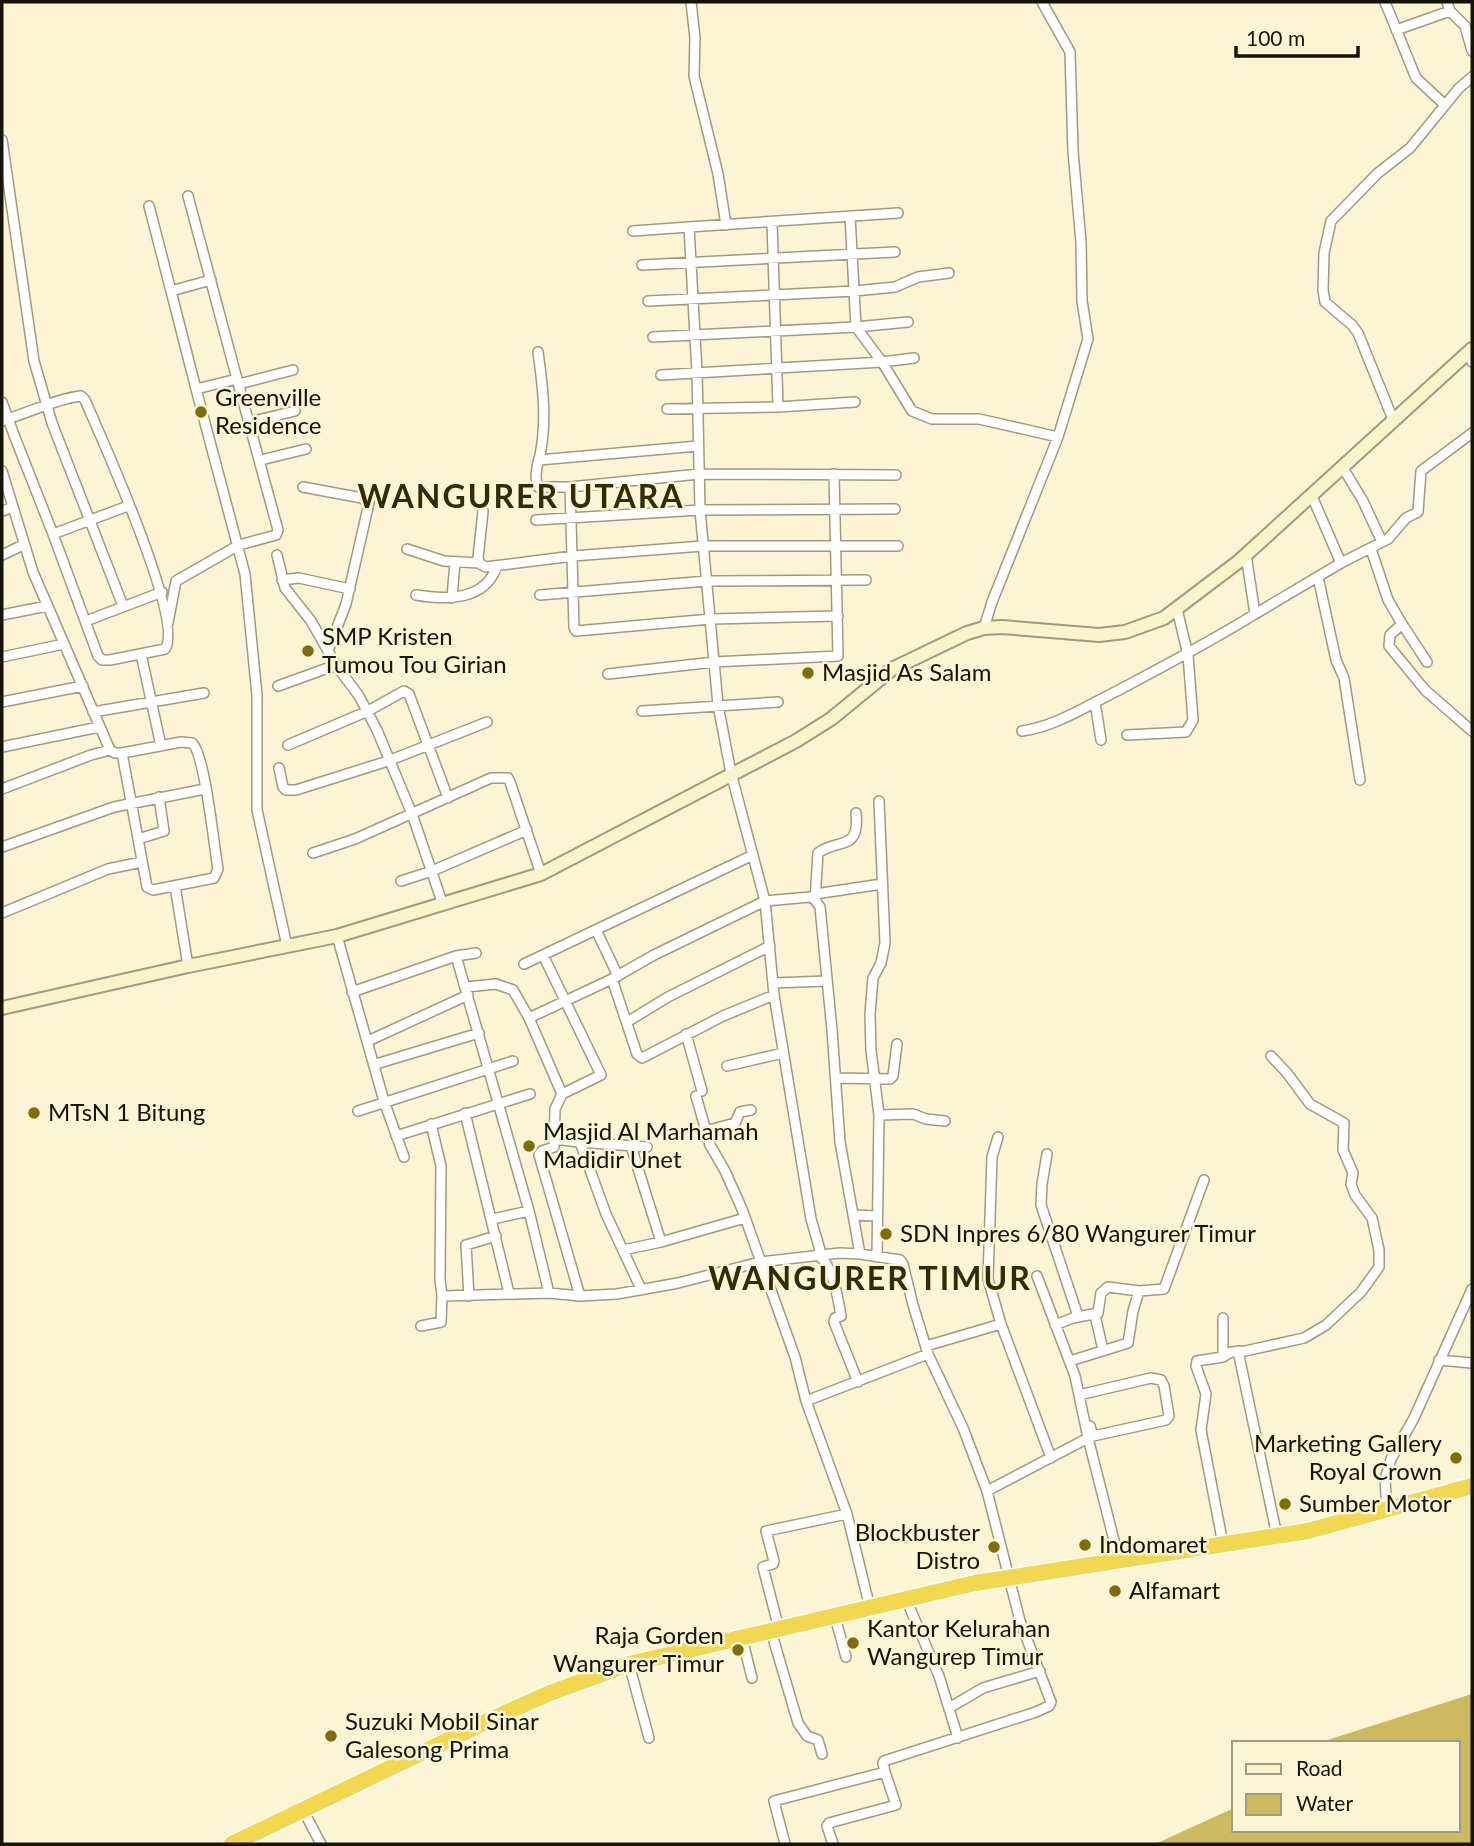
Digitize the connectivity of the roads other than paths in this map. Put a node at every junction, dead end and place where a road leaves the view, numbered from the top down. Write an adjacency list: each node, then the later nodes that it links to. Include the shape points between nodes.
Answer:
1 (691, 2): 17 (street, via 694,76)
2 (1042, 2): 58 (street, via 1070,51 1082,301 1088,332)
3 (1385, 2): 5 (street)
4 (1448, 7): 5 (street); 6 (street, via 1465,26)
5 (1396, 30): 8 (street, via 1416,78)
6 (1472, 51)
7 (1472, 78): 8 (street)
8 (1445, 105): 56 (street, via 1410,148 1331,221 1324,253 1325,302 1357,333)
9 (2, 140): 13 (street)
10 (188, 195): 26 (street)
11 (149, 206): 27 (street)
12 (2, 211): 13 (street)
13 (13, 211): 49 (street, via 30,341)
14 (898, 213): 15 (street)
15 (850, 216): 16 (street); 21 (street)
16 (772, 222): 17 (street); 22 (street)
17 (726, 225): 18 (street)
18 (689, 227): 19 (street); 23 (street)
19 (633, 231)
20 (895, 252): 21 (street)
21 (854, 254): 22 (street); 28 (street)
22 (774, 260): 23 (street); 29 (street)
23 (690, 262): 24 (street); 30 (street)
24 (642, 265)
25 (949, 273): 28 (street, via 895,287)
26 (211, 280): 27 (street); 45 (street)
27 (171, 291): 46 (street)
28 (855, 291): 29 (street); 33 (street)
29 (774, 294): 30 (street); 34 (street)
30 (693, 298): 31 (street); 35 (street)
31 (648, 301)
32 (908, 322): 33 (street)
33 (856, 327): 34 (street); 40 (street)
34 (776, 331): 35 (street); 41 (street)
35 (695, 334): 36 (street); 43 (street)
36 (653, 337)
37 (538, 352): 62 (street, via 545,410)
38 (1471, 354): 56 (street)
39 (914, 358): 40 (street)
40 (882, 362): 41 (street); 58 (street, via 912,411 921,416 979,419)
41 (777, 368): 43 (street); 50 (street)
42 (293, 370): 45 (street)
43 (697, 372): 44 (street); 52 (street)
44 (661, 375)
45 (238, 381): 46 (street); 55 (street)
46 (196, 389): 84 (street)
47 (2, 401): 54 (street)
48 (855, 402): 50 (street)
49 (47, 406): 54 (street); 71 (street, via 76,396 85,400); 78 (street)
50 (778, 407): 52 (street)
51 (667, 409): 52 (street)
52 (698, 409): 59 (street)
53 (295, 411): 55 (street)
54 (5, 420): 81 (street)
55 (250, 422): 61 (street)
56 (1394, 422): 63 (street)
57 (1472, 433): 82 (street, via 1421,471 1418,512)
58 (1058, 437): 119 (street)
59 (698, 446): 62 (street); 64 (street)
60 (306, 449): 61 (street)
61 (261, 460): 84 (street, via 278,530 276,535)
62 (539, 460): 68 (street, via 537,486)
63 (1343, 468): 70 (street); 82 (street)
64 (699, 474): 65 (street); 68 (street); 75 (street)
65 (834, 474): 66 (street); 76 (street)
66 (895, 475)
67 (3, 476): 72 (street)
68 (570, 487): 79 (street)
69 (303, 488): 103 (street, via 369,503)
70 (1311, 494): 92 (street); 96 (street)
71 (128, 506): 78 (street); 104 (street)
72 (13, 507): 77 (street); 83 (street)
73 (895, 509): 76 (street)
74 (483, 510): 95 (street)
75 (700, 510): 76 (street); 79 (street); 85 (street)
76 (834, 510): 86 (street)
77 (2, 511)
78 (89, 519): 81 (street); 110 (street)
79 (570, 519): 80 (street); 93 (street)
80 (536, 520)
81 (53, 534): 116 (street)
82 (1382, 542): 89 (street)
83 (23, 545): 90 (street); 109 (street)
84 (239, 545): 117 (street, via 176,582); 181 (street, via 257,695 257,810)
85 (703, 545): 86 (street); 93 (street); 102 (street)
86 (835, 545): 87 (street); 100 (street)
87 (898, 547)
88 (407, 549): 94 (street)
89 (1371, 550): 96 (street); 118 (street, via 1388,600)
90 (2, 555)
91 (277, 555): 99 (street)
92 (1246, 555): 111 (street); 112 (street)
93 (573, 556): 97 (street); 105 (street)
94 (455, 562): 95 (street); 108 (street)
95 (480, 563): 97 (street)
96 (1341, 563): 98 (street)
97 (497, 566): 108 (street, via 486,585)
98 (1318, 577): 112 (street); 155 (street, via 1344,678)
99 (282, 580): 103 (street, via 299,578); 121 (street)
100 (836, 580): 101 (street); 102 (street); 114 (street)
101 (866, 580)
102 (707, 581): 105 (street); 115 (street)
103 (350, 589): 121 (street)
104 (162, 592): 110 (street); 117 (street)
105 (574, 593): 107 (street); 115 (street, via 576,631)
106 (416, 595): 108 (street)
107 (540, 595)
108 (452, 598)
109 (47, 606): 113 (street); 120 (street)
110 (123, 606): 116 (street)
111 (1177, 609): 119 (street, via 1143,626 1112,634); 123 (street)
112 (1255, 614): 123 (street)
113 (2, 615)
114 (838, 616): 115 (street); 125 (street, via 836,657)
115 (711, 619): 125 (street)
116 (86, 621): 122 (street, via 102,660)
117 (168, 623): 122 (street, via 167,647)
118 (1402, 624): 126 (street); 143 (street, via 1388,638 1389,646 1439,704)
119 (984, 628): 154 (street, via 901,664 831,719)
120 (64, 644): 124 (street); 129 (street)
121 (328, 651): 127 (street)
122 (141, 654): 133 (street)
123 (1188, 655): 135 (street); 144 (street, via 1193,720 1189,730)
124 (2, 657)
125 (714, 662): 128 (street); 136 (street)
126 (1427, 662)
127 (336, 665): 130 (street); 137 (street)
128 (608, 674)
129 (83, 686): 132 (street); 139 (street)
130 (278, 686)
131 (204, 693): 133 (street)
132 (2, 702)
133 (151, 702): 139 (street); 148 (street)
134 (778, 702): 136 (street)
135 (1095, 702): 142 (street, via 1041,727); 145 (street)
136 (718, 705): 138 (street); 154 (street)
137 (368, 711): 146 (street, via 407,692); 147 (street); 152 (street)
138 (642, 711)
139 (93, 712): 141 (street)
140 (487, 722): 146 (street)
141 (99, 727): 149 (street); 150 (street)
142 (1021, 731)
143 (1472, 731)
144 (1127, 736)
145 (1101, 740)
146 (429, 744): 152 (street); 159 (street)
147 (288, 745)
148 (161, 746): 151 (street); 157 (street, via 181,742 196,746)
149 (2, 747)
150 (110, 750): 151 (street); 156 (street)
151 (122, 753): 161 (street)
152 (388, 761): 153 (street, via 290,791 283,787); 163 (street)
153 (279, 768)
154 (731, 773): 168 (street); 171 (street)
155 (1360, 780)
156 (2, 789)
157 (205, 789): 158 (street); 174 (street, via 217,872 214,878)
158 (159, 797): 161 (street); 165 (street, via 164,831)
159 (448, 798): 163 (street); 164 (street, via 491,778 508,778)
160 (878, 801): 173 (street)
161 (131, 803): 165 (street); 166 (street)
162 (856, 813): 175 (street, via 858,830 851,839 818,853)
163 (412, 814): 167 (street); 170 (street)
164 (527, 830): 170 (street); 171 (street)
165 (138, 839): 169 (street)
166 (2, 847)
167 (313, 853)
168 (753, 855): 176 (street); 179 (street)
169 (142, 862): 174 (street, via 149,889); 178 (street, via 108,869)
170 (432, 871): 172 (street); 177 (street)
171 (541, 874): 177 (street)
172 (401, 881)
173 (882, 884): 175 (street); 208 (street, via 883,958 871,988)
174 (175, 886): 187 (street)
175 (815, 897): 176 (street); 189 (street, via 824,930)
176 (765, 901): 182 (street); 188 (street)
177 (443, 905): 180 (street)
178 (2, 913)
179 (596, 930): 184 (street); 188 (street)
180 (337, 936): 181 (street); 192 (street)
181 (287, 946): 187 (street)
182 (770, 946): 190 (street); 197 (street)
183 (476, 953): 185 (street)
184 (543, 955): 186 (street); 194 (street)
185 (456, 956): 191 (street); 192 (street)
186 (524, 964)
187 (188, 966): 195 (street)
188 (615, 978): 194 (street); 197 (street)
189 (827, 981): 190 (street); 209 (street)
190 (772, 982): 193 (street)
191 (467, 991): 196 (street, via 496,985 513,990); 198 (street); 200 (street)
192 (352, 992): 200 (street)
193 (774, 995): 199 (street); 202 (street)
194 (567, 1000): 196 (street); 211 (street, via 601,1075)
195 (2, 1008)
196 (529, 1018): 211 (street)
197 (627, 1022): 199 (street, via 642,1058)
198 (479, 1034): 205 (street); 207 (street)
199 (686, 1034): 220 (street)
200 (368, 1041): 205 (street)
201 (897, 1044): 208 (street, via 892,1078)
202 (783, 1053): 206 (street); 239 (street)
203 (1271, 1056): 259 (street, via 1310,1104 1344,1123 1343,1150 1353,1174 1351,1184 1372,1218 1379,1267 1326,1325 1304,1338)
204 (513, 1061): 207 (street)
205 (376, 1064): 212 (street)
206 (727, 1066)
207 (486, 1069): 212 (street); 213 (street)
208 (874, 1077): 209 (street); 217 (street)
209 (836, 1078): 231 (street, via 840,1142)
210 (530, 1094): 213 (street)
211 (562, 1094): 223 (street, via 555,1109)
212 (384, 1101): 215 (street); 221 (street)
213 (499, 1104): 216 (street); 230 (street)
214 (751, 1110): 220 (street, via 740,1112 735,1123)
215 (358, 1111)
216 (465, 1113): 219 (street); 234 (street)
217 (879, 1115): 218 (street, via 914,1114); 232 (street)
218 (945, 1121)
219 (431, 1124): 221 (street); 248 (street, via 440,1166)
220 (705, 1131): 233 (street)
221 (396, 1136): 228 (street)
222 (998, 1137): 254 (street, via 992,1157 988,1279)
223 (555, 1139): 224 (street); 250 (street, via 554,1147 540,1153 540,1158)
224 (579, 1142): 225 (street); 237 (street)
225 (631, 1146): 226 (street); 236 (street)
226 (647, 1146)
227 (1047, 1154): 252 (street, via 1041,1205)
228 (404, 1157)
229 (1204, 1180): 245 (street, via 1165,1288)
230 (529, 1211): 234 (street); 247 (street)
231 (853, 1215): 232 (street); 238 (street)
232 (876, 1216): 240 (street)
233 (745, 1218): 236 (street); 241 (street)
234 (493, 1219): 235 (street)
235 (496, 1236): 246 (street); 249 (street, via 466,1245)
236 (661, 1241): 237 (street)
237 (623, 1250): 243 (street)
238 (860, 1254): 239 (street); 240 (street)
239 (818, 1255): 241 (street); 264 (street, via 834,1280 841,1314 834,1322)
240 (877, 1257): 257 (street, via 902,1262)
241 (760, 1262): 243 (street); 266 (street)
242 (1037, 1276): 255 (street)
243 (641, 1289): 250 (street)
244 (1472, 1289): 261 (street)
245 (1139, 1291): 251 (street, via 1106,1288); 258 (street, via 1128,1343)
246 (509, 1293): 247 (street); 249 (street)
247 (549, 1293): 250 (street)
248 (442, 1294): 249 (street); 256 (street, via 441,1322)
249 (469, 1296)
250 (580, 1296)
251 (1095, 1315): 252 (street); 258 (street)
252 (1077, 1317): 255 (street)
253 (1223, 1318): 260 (street)
254 (1001, 1324): 257 (street); 268 (street)
255 (1055, 1325): 262 (street)
256 (421, 1326)
257 (927, 1350): 264 (street); 270 (street)
258 (1103, 1350): 262 (street)
259 (1238, 1351): 260 (street); 273 (street)
260 (1223, 1357): 274 (street, via 1197,1361 1196,1366 1206,1394 1201,1430)
261 (1439, 1360): 263 (street); 271 (street, via 1387,1470)
262 (1070, 1361): 265 (street)
263 (1472, 1363)
264 (858, 1382): 266 (street)
265 (1081, 1395): 265 (street, via 1158,1378 1169,1416 1093,1436); 267 (street)
266 (806, 1401): 272 (street)
267 (1088, 1438): 268 (street); 275 (street)
268 (1051, 1458): 270 (street)
269 (1472, 1486): 271 (highway)
270 (987, 1491): 276 (street)
271 (1387, 1511): 273 (highway)
272 (847, 1514): 278 (street); 280 (street, via 766,1531 774,1561 763,1567)
273 (1277, 1536): 274 (highway)
274 (1223, 1544): 275 (highway)
275 (1119, 1560): 276 (highway)
276 (1008, 1577): 277 (highway); 284 (street)
277 (906, 1599): 278 (highway); 286 (street)
278 (870, 1608): 279 (highway)
279 (835, 1617): 280 (highway); 282 (street)
280 (775, 1630): 281 (highway); 289 (street, via 798,1723 807,1736 818,1740)
281 (742, 1638): 283 (highway); 285 (street)
282 (846, 1657)
283 (629, 1664): 287 (street); 291 (highway, via 538,1698)
284 (1040, 1671): 286 (street, via 989,1686); 288 (street, via 1051,1698 1049,1706)
285 (752, 1678)
286 (949, 1708): 288 (street)
287 (649, 1738)
288 (958, 1738): 290 (street, via 884,1760)
289 (822, 1754)
290 (885, 1772): 294 (street, via 774,1801); 295 (street, via 896,1805 829,1823)
291 (303, 1810): 292 (highway); 293 (street)
292 (235, 1844)
293 (321, 1844)
294 (785, 1844)
295 (833, 1844)

